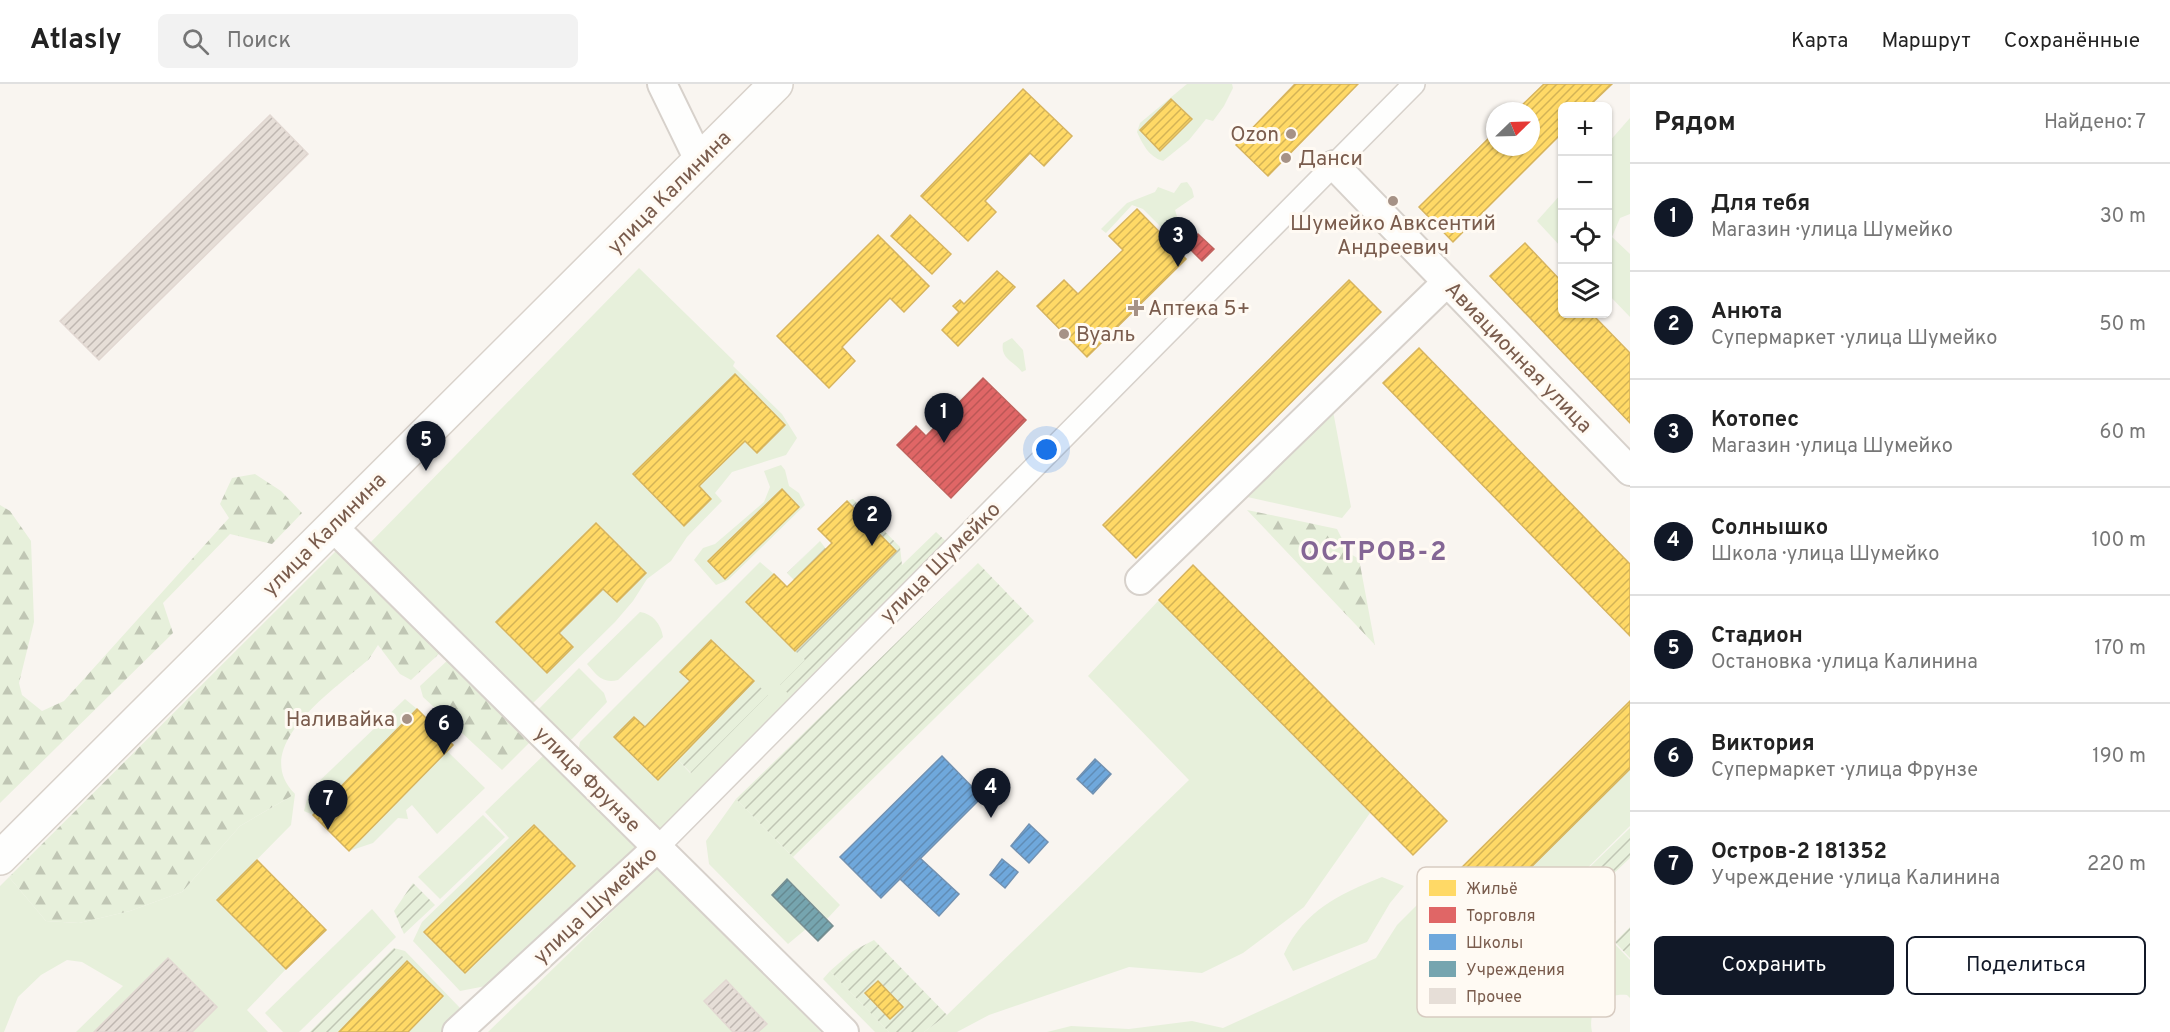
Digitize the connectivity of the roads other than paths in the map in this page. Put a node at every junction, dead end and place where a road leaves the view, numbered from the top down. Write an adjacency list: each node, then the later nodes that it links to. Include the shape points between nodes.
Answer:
1 (662, 84): 4 (street)
2 (776, 84): 4 (main road, улица Калинина)
3 (1414, 84): 5 (street, улица Шумейко)
4 (699, 162): 8 (main road, улица Калинина)
5 (1334, 165): 6 (street, Авиационная улица); 10 (street, улица Шумейко)
6 (1447, 282): 7 (street, Авиационная улица); 9 (street)
7 (1630, 471)
8 (332, 526): 10 (street, улица Фрунзе); 11 (main road, улица Калинина)
9 (1140, 580)
10 (657, 848): 12 (street, улица Шумейко); 13 (street, улица Фрунзе)
11 (0, 858)
12 (457, 1032)
13 (844, 1032)

